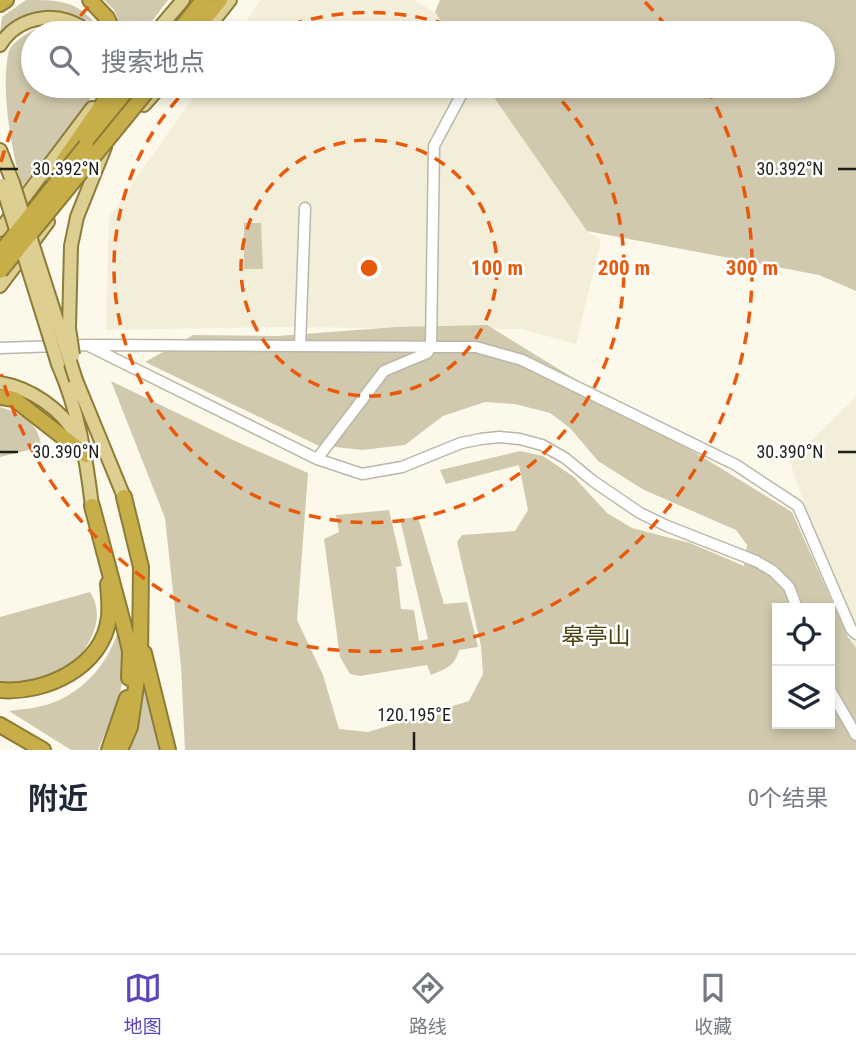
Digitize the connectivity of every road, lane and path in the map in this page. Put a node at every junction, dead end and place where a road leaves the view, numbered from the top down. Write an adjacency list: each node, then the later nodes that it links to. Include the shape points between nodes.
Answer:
1 (6, 0): 7 (highway)
2 (90, 0): 10 (highway)
3 (183, 0): 11 (main road)
4 (203, 0): 12 (highway)
5 (220, 0): 13 (highway)
6 (230, 0): 14 (main road)
7 (0, 4)
8 (29, 21): 9 (main road)
9 (71, 21)
10 (108, 21)
11 (165, 21)
12 (186, 21)
13 (203, 21)
14 (213, 21)
15 (21, 24): 16 (main road)
16 (0, 45)
17 (101, 98): 28 (main road)
18 (102, 98): 26 (highway, bridge)
19 (124, 98): 26 (highway, bridge)
20 (141, 98): 30 (highway, bridge)
21 (150, 98): 23 (main road)
22 (460, 98): 34 (street, via 434,146)
23 (106, 146): 31 (main road); 36 (main road, bridge, via 77,217 71,246 69,328)
24 (0, 150): 25 (main road)
25 (5, 182): 36 (main road, bridge); 39 (main road, bridge)
26 (48, 193): 29 (highway, bridge)
27 (305, 208): 33 (street)
28 (0, 230)
29 (0, 253)
30 (0, 271)
31 (0, 286)
32 (87, 345): 33 (street); 35 (street); 40 (street)
33 (300, 346): 34 (street)
34 (431, 346): 40 (street, via 426,353 384,371); 45 (street, via 476,347 522,360 736,465 798,506)
35 (0, 348)
36 (76, 380): 41 (main road)
37 (0, 383): 39 (main road, via 20,386 60,414)
38 (0, 397): 39 (highway, via 13,399)
39 (86, 455): 42 (main road)
40 (317, 459): 44 (street, via 362,474 402,467 481,439 509,438 542,445 640,513 773,571 789,587)
41 (124, 497): 46 (highway, via 141,567)
42 (92, 506): 43 (highway)
43 (105, 559): 47 (highway, via 109,618 91,654 78,669 43,686); 52 (highway, via 126,634 130,668 126,706)
44 (795, 603)
45 (856, 634)
46 (139, 635): 53 (highway, via 137,686 130,727); 54 (highway)
47 (0, 690)
48 (835, 699): 50 (street)
49 (0, 725): 51 (highway)
50 (856, 735)
51 (43, 750)
52 (108, 750)
53 (120, 750)
54 (168, 750)

